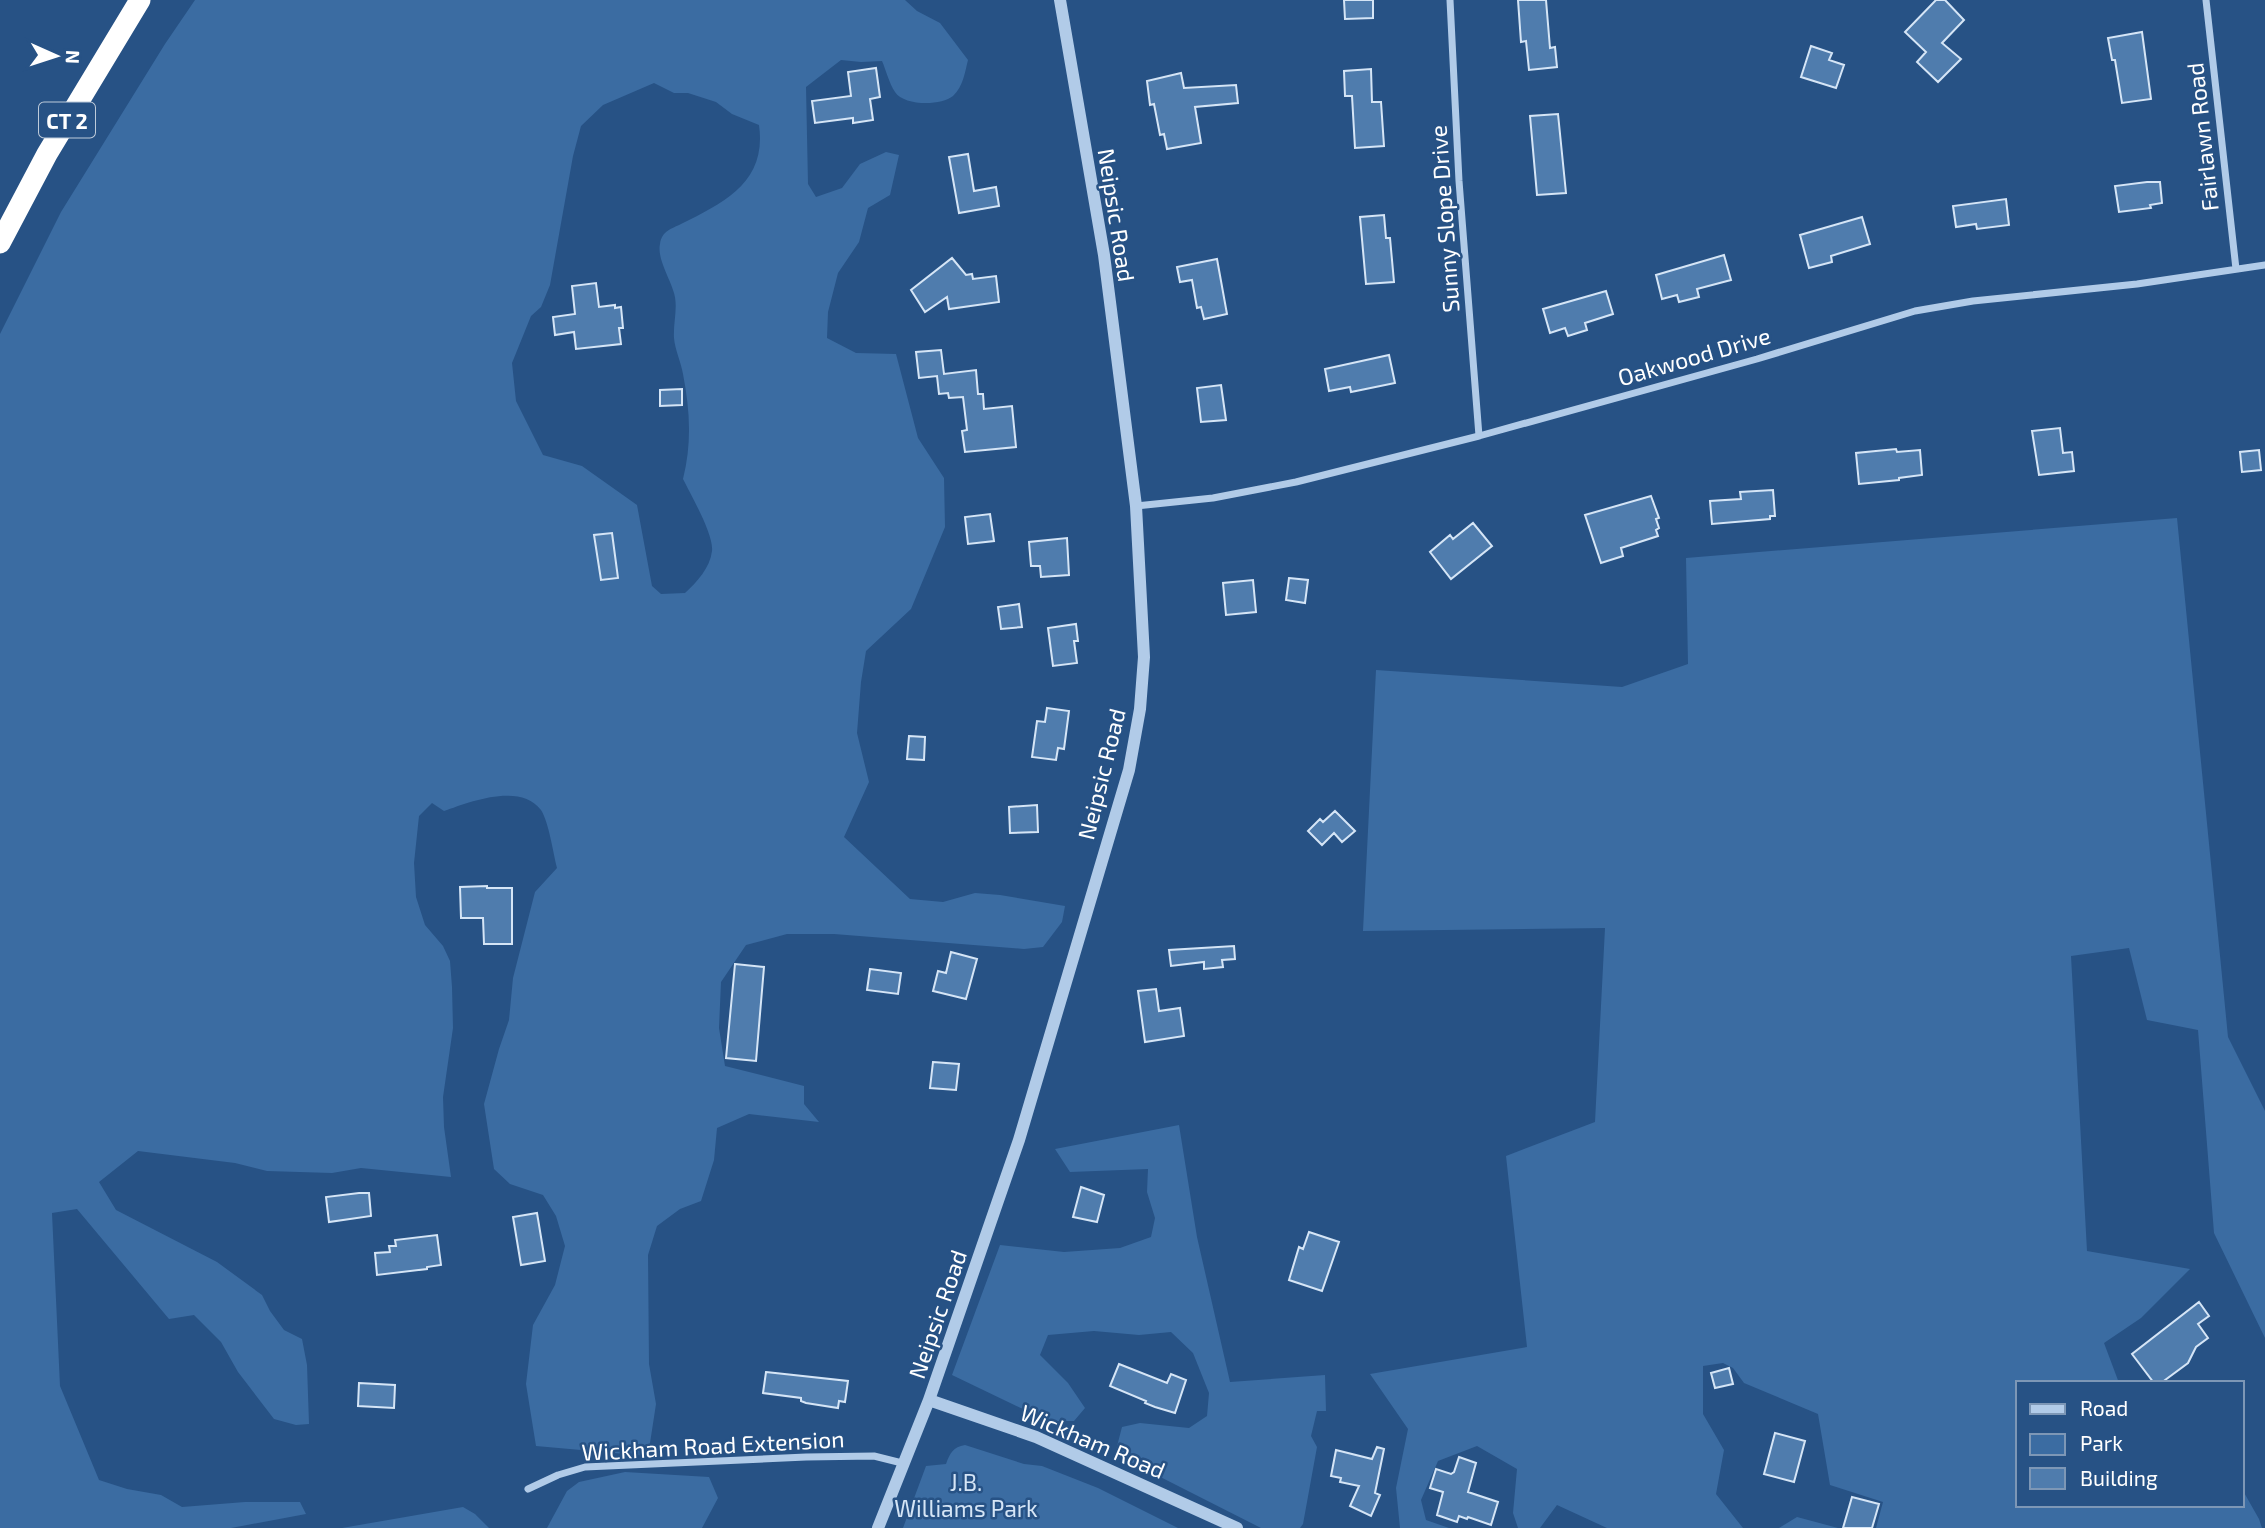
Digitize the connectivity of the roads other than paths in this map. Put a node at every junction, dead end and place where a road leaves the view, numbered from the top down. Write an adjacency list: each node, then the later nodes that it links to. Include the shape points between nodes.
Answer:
1 (140, 0): 5 (highway, CT 2, via 47,154)
2 (1060, 0): 9 (street, Neipsic Road, via 1104,255)
3 (1450, 0): 8 (street, Sunny Slope Drive)
4 (2206, 0): 7 (street, Fairlawn Road)
5 (0, 243)
6 (2265, 265): 7 (street, Oakwood Drive)
7 (2236, 269): 8 (street, Oakwood Drive, via 1915,311)
8 (1479, 436): 9 (street, Oakwood Drive, via 1296,482 1213,498)
9 (1136, 506): 10 (street, Neipsic Road, via 1144,657 1129,770 1026,1116)
10 (929, 1400): 11 (street, Neipsic Road); 14 (street, Wickham Road, via 1036,1437)
11 (902, 1463): 12 (street, Wickham Road Extension, via 874,1456 584,1467); 13 (street, Neipsic Road)
12 (528, 1489)
13 (878, 1528)
14 (1237, 1528)

